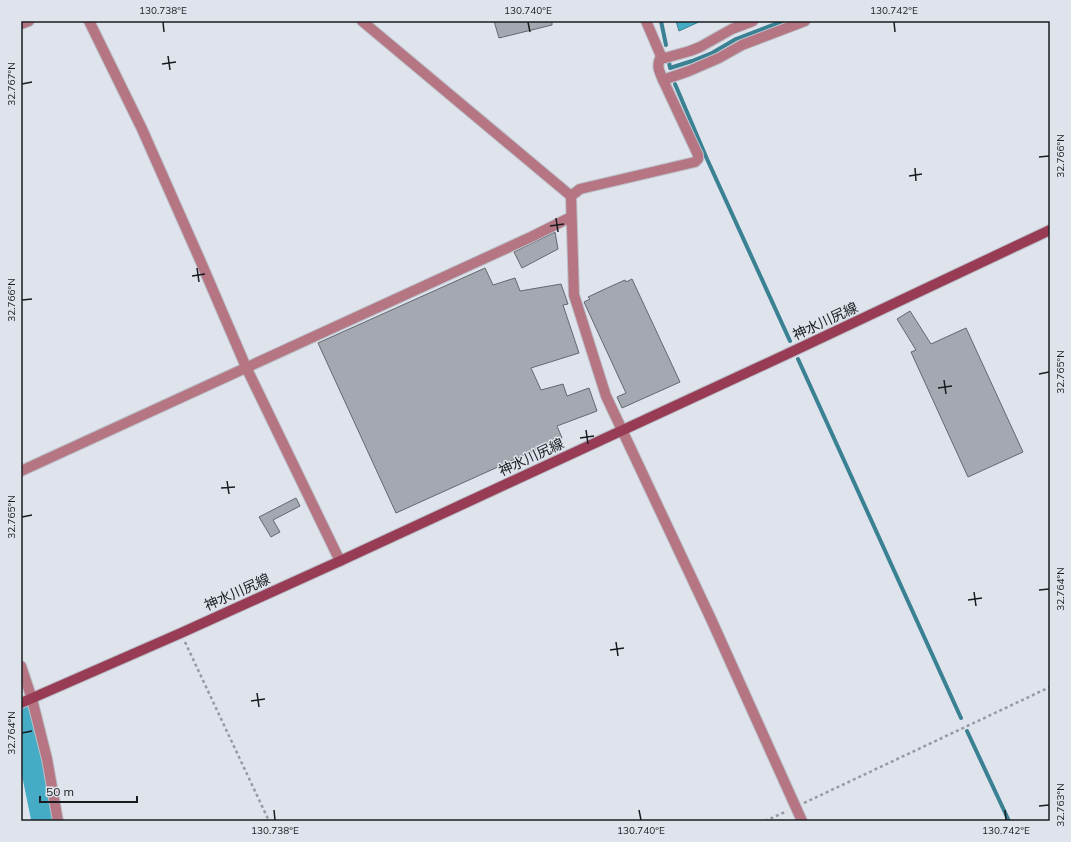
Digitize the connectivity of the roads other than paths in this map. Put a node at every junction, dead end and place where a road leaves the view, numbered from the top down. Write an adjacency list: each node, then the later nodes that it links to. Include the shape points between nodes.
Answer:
1 (29, 21): 7 (street)
2 (89, 21): 13 (street, via 142,130)
3 (362, 21): 10 (street)
4 (646, 21): 8 (street)
5 (753, 21): 8 (street, via 690,51 665,58)
6 (805, 21): 9 (street, via 742,45 719,58)
7 (21, 24)
8 (660, 56): 9 (street, via 658,66)
9 (663, 80): 10 (street, via 698,155 697,161 580,189)
10 (571, 196): 11 (street)
11 (571, 217): 13 (street); 14 (street, via 574,295 606,396)
12 (1050, 230): 14 (main road, 神水川尻線)
13 (246, 367): 15 (street); 16 (street)
14 (622, 430): 16 (main road, 神水川尻線); 20 (street)
15 (21, 471)
16 (340, 560): 18 (main road, 神水川尻線)
17 (21, 666): 18 (street)
18 (27, 701): 19 (street, via 47,759)
19 (58, 821)
20 (802, 821)

